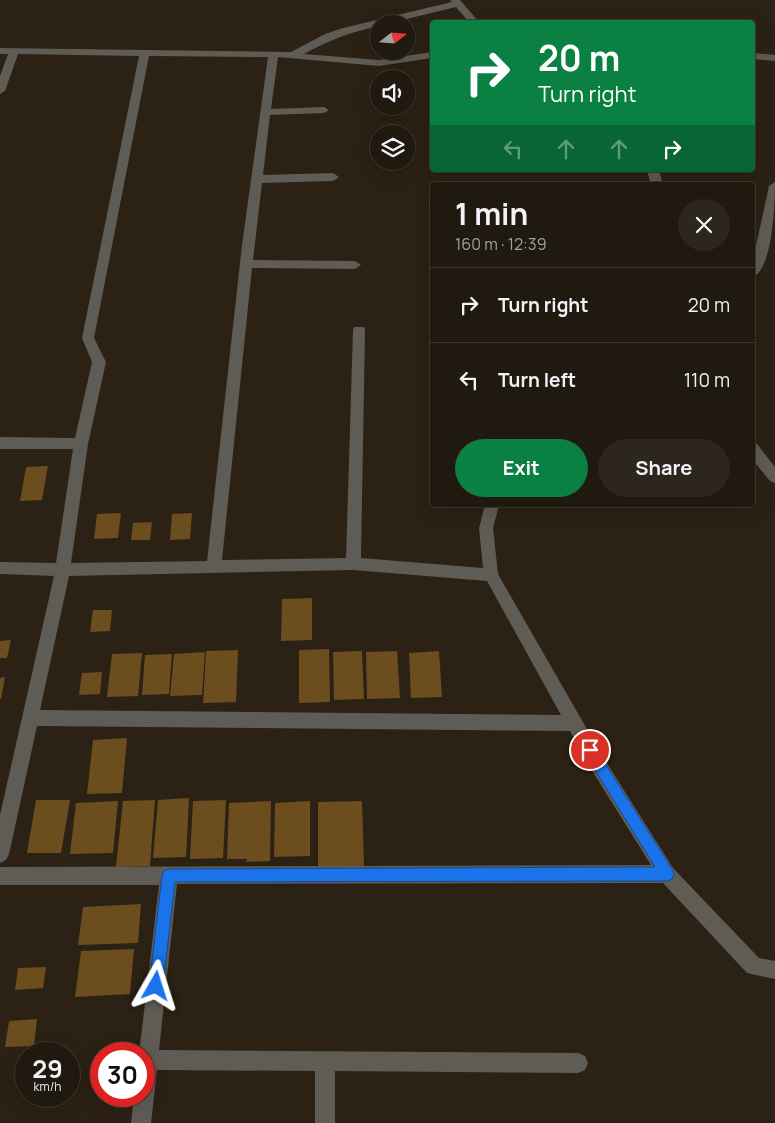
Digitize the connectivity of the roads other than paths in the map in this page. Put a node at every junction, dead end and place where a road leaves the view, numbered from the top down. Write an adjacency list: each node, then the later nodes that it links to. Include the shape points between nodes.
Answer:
1 (457, 2): 2 (street); 8 (street, via 347,30)
2 (472, 20)
3 (0, 51): 4 (street)
4 (14, 51): 5 (street); 11 (street)
5 (145, 52): 6 (street); 22 (street, via 88,338 99,362)
6 (273, 54): 8 (street); 13 (street)
7 (430, 54): 8 (street, via 379,63)
8 (294, 55)
9 (755, 56): 10 (street)
10 (775, 58)
11 (0, 90)
12 (324, 110): 13 (street)
13 (265, 112): 15 (street)
14 (332, 177): 15 (street)
15 (256, 179): 17 (street)
16 (775, 186): 19 (street)
17 (246, 264): 18 (street); 27 (street)
18 (355, 265)
19 (755, 270)
20 (359, 330): 26 (street)
21 (0, 443): 22 (street)
22 (81, 444): 29 (street)
23 (755, 452): 24 (street)
24 (775, 478)
25 (491, 507): 30 (street, via 486,528)
26 (353, 564): 27 (street); 30 (street)
27 (214, 567): 29 (street)
28 (0, 568): 29 (street)
29 (63, 570): 31 (street)
30 (491, 575): 32 (street)
31 (29, 718): 32 (street); 33 (street)
32 (574, 723): 34 (street)
33 (0, 854)
34 (667, 874): 36 (street); 37 (street, via 754,966)
35 (0, 876): 36 (street)
36 (169, 876): 38 (street)
37 (775, 970)
38 (150, 1042)
39 (155, 1060): 40 (street)
40 (325, 1061): 41 (street); 44 (street)
41 (578, 1063)
42 (143, 1107): 43 (street)
43 (141, 1123)
44 (325, 1123)

